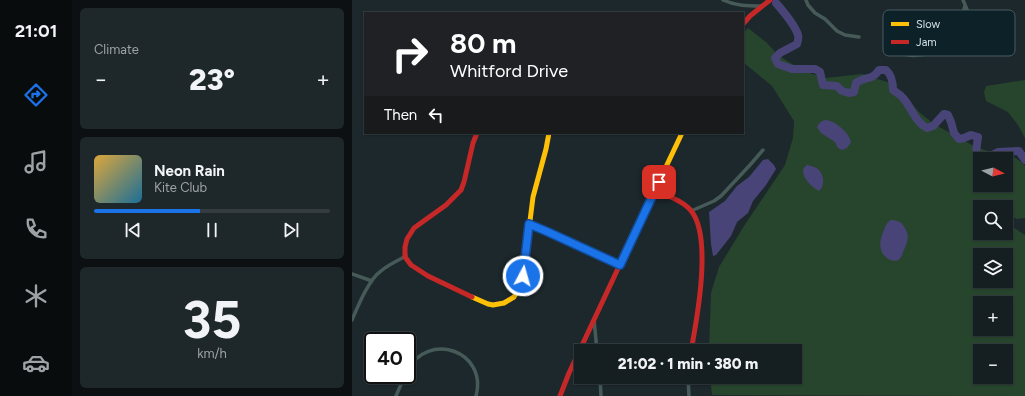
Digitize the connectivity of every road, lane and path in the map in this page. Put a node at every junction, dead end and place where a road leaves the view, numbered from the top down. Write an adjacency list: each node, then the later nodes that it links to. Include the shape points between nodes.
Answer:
1 (722, 0): 5 (street, via 743,6)
2 (770, 0): 5 (street)
3 (806, 0): 10 (street, via 815,13 837,32)
4 (963, 0): 6 (street)
5 (763, 6): 9 (street)
6 (965, 6): 7 (street); 8 (street)
7 (964, 10)
8 (966, 10)
9 (744, 23)
10 (859, 37)
11 (477, 134): 18 (street, via 461,190 446,205 414,228 407,239)
12 (549, 134): 17 (street)
13 (682, 134): 15 (street)
14 (763, 150): 16 (street, via 721,196)
15 (655, 190): 16 (street); 19 (street)
16 (691, 211): 25 (street, via 700,228 702,258)
17 (529, 224): 18 (street, via 522,284 518,293 504,303 494,305 473,298 428,276 411,265); 19 (street)
18 (406, 256): 21 (street, via 381,270)
19 (620, 265): 22 (street)
20 (352, 274): 21 (street)
21 (372, 280): 23 (street)
22 (594, 318): 24 (street); 32 (street)
23 (352, 320)
24 (596, 344)
25 (692, 344)
26 (416, 358): 31 (street, via 425,352 438,349 452,350 463,356 474,368 478,384)
27 (401, 384): 30 (street)
28 (600, 384): 33 (street)
29 (688, 384): 34 (street)
30 (396, 396)
31 (476, 396)
32 (560, 396)
33 (601, 396)
34 (689, 396)

